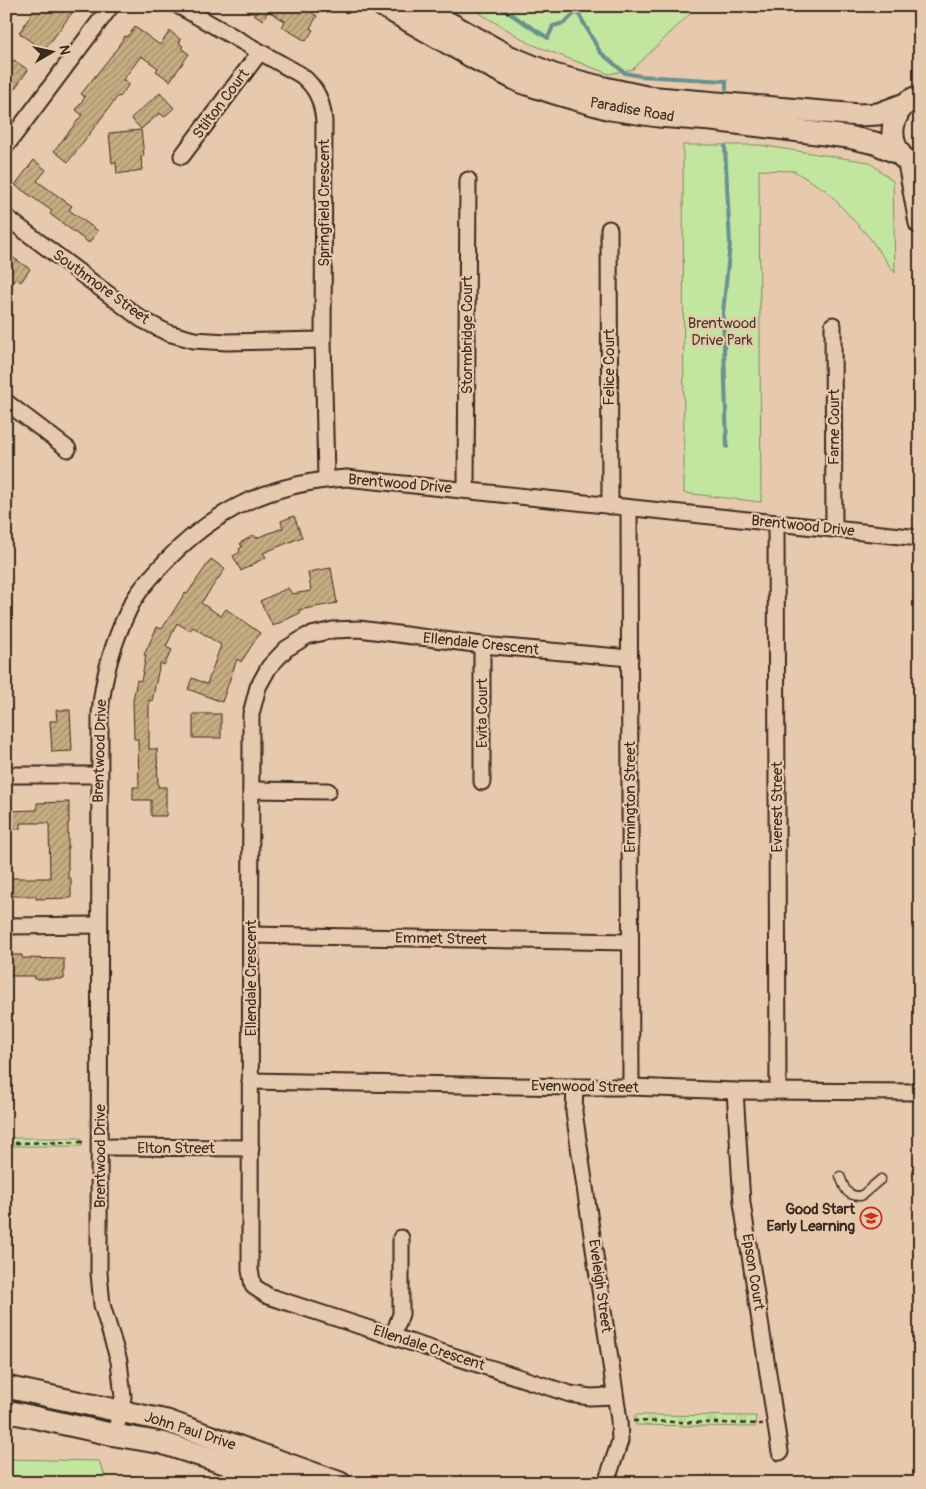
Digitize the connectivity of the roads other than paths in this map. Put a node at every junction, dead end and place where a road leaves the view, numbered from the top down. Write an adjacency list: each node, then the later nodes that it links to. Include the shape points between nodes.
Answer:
1 (111, 6): 7 (street)
2 (179, 6): 5 (street, Springfield Crescent)
3 (383, 6): 9 (main road, Paradise Road, via 521,82 561,96 610,109 875,142)
4 (418, 6): 6 (main road, Paradise Road, via 508,56 554,75 646,97 858,115 878,114)
5 (260, 52): 8 (street, Stilton Court); 15 (street, Springfield Crescent, via 312,84 322,102)
6 (915, 94): 9 (main road, via 896,114 892,128 894,142)
7 (6, 146)
8 (182, 156)
9 (909, 161): 12 (main road)
10 (468, 180): 19 (street, Stormbridge Court)
11 (6, 217): 15 (street, Southmore Street, via 141,319 168,333 194,340 227,342)
12 (920, 223)
13 (609, 228): 20 (street, Felice Court)
14 (834, 325): 23 (street, Farne Court)
15 (323, 340): 18 (street, Springfield Crescent)
16 (6, 402): 17 (street)
17 (68, 449)
18 (326, 479): 19 (street, Brentwood Drive, via 352,478); 28 (street, Brentwood Drive, via 263,494 219,516 184,542 154,574 130,607 113,648 102,695)
19 (466, 489): 20 (street, Brentwood Drive)
20 (610, 506): 21 (street, Brentwood Drive)
21 (629, 508): 22 (street, Brentwood Drive); 26 (street, Ermington Street)
22 (776, 523): 23 (street, Brentwood Drive); 40 (street, Everest Street)
23 (834, 529): 24 (street, Brentwood Drive)
24 (920, 538)
25 (482, 645): 26 (street, Ellendale Crescent); 29 (street, Evita Court); 30 (street, Ellendale Crescent, via 359,629 307,636 286,649 269,667 258,687 250,714)
26 (630, 658): 35 (street, Ermington Street)
27 (6, 775): 28 (street)
28 (99, 775): 32 (street, Brentwood Drive)
29 (482, 782)
30 (251, 790): 31 (street); 34 (street, Ellendale Crescent)
31 (328, 791)
32 (98, 925): 33 (street); 42 (street, Brentwood Drive)
33 (6, 926)
34 (251, 935): 35 (street, Emmet Street); 36 (street, Ellendale Crescent)
35 (630, 942): 37 (street, Ermington Street)
36 (250, 1081): 38 (street, Evenwood Street); 43 (street, Ellendale Crescent)
37 (630, 1087): 38 (street, Evenwood Street); 39 (street, Evenwood Street)
38 (575, 1088): 49 (street, Eveleigh Street, via 574,1112)
39 (734, 1091): 40 (street, Evenwood Street); 53 (street, Epson Court, via 742,1204)
40 (778, 1091): 41 (street, Evenwood Street)
41 (920, 1092)
42 (100, 1147): 43 (street, Elton Street); 51 (street, Brentwood Drive, via 102,1305 119,1361 123,1397)
43 (251, 1148): 47 (street, Ellendale Crescent, via 250,1270 253,1286 268,1296)
44 (840, 1176): 45 (lane, via 844,1187 853,1196 861,1196)
45 (881, 1179)
46 (401, 1238): 47 (street, via 400,1314)
47 (393, 1336): 49 (street, Ellendale Crescent, via 570,1394)
48 (6, 1387): 51 (main road, John Paul Drive)
49 (616, 1396): 56 (street, Eveleigh Street, via 620,1441)
50 (6, 1411): 52 (main road, John Paul Drive)
51 (120, 1411): 52 (street, Brentwood Drive); 55 (main road, John Paul Drive, via 167,1421)
52 (115, 1435): 54 (main road, John Paul Drive, via 162,1443)
53 (780, 1452)
54 (286, 1483)
55 (340, 1483)
56 (606, 1483)

